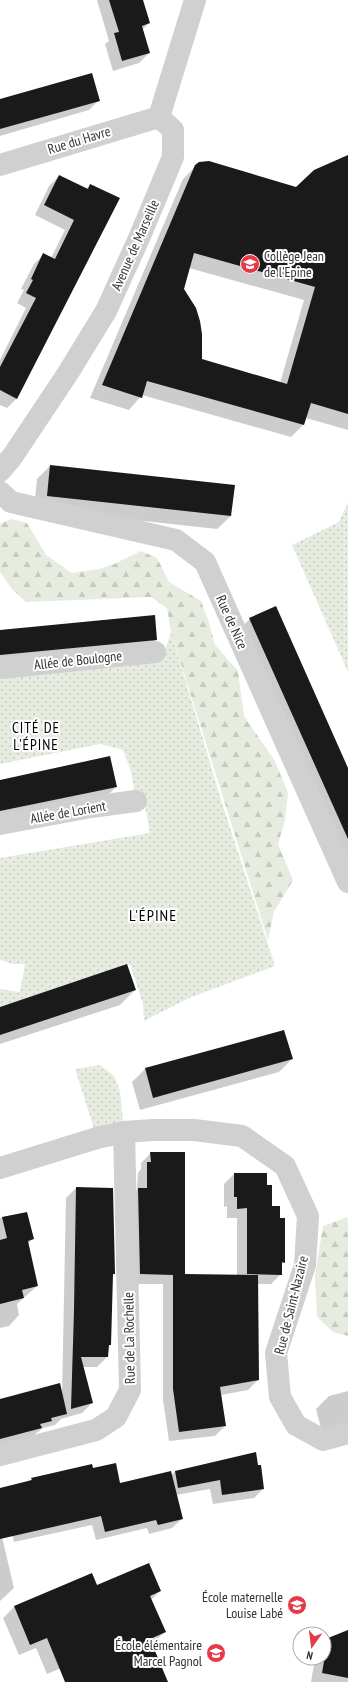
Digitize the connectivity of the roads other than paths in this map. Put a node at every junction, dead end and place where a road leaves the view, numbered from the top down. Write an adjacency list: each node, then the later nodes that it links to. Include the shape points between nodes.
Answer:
1 (195, 0): 2 (street)
2 (159, 117): 3 (street, Rue du Havre); 4 (street, Avenue de Marseille, via 174,130 173,157 140,236 106,311 76,361)
3 (0, 165)
4 (0, 471)
5 (0, 492): 10 (street, Rue de Nice, via 11,502 176,540 205,562)
6 (155, 652): 7 (street, Allée de Boulogne)
7 (0, 668)
8 (136, 801): 9 (street, Allée de Lorient)
9 (0, 824)
10 (348, 882)
11 (124, 1132): 12 (street, Rue de Saint-Nazaire); 13 (street, Rue de Saint-Nazaire, via 194,1130 242,1136 285,1166 308,1216 305,1265 276,1352 280,1397 296,1425 324,1440); 14 (street, Rue de La Rochelle, via 130,1390 116,1417 96,1430)
12 (0, 1168)
13 (348, 1434)
14 (0, 1455)

